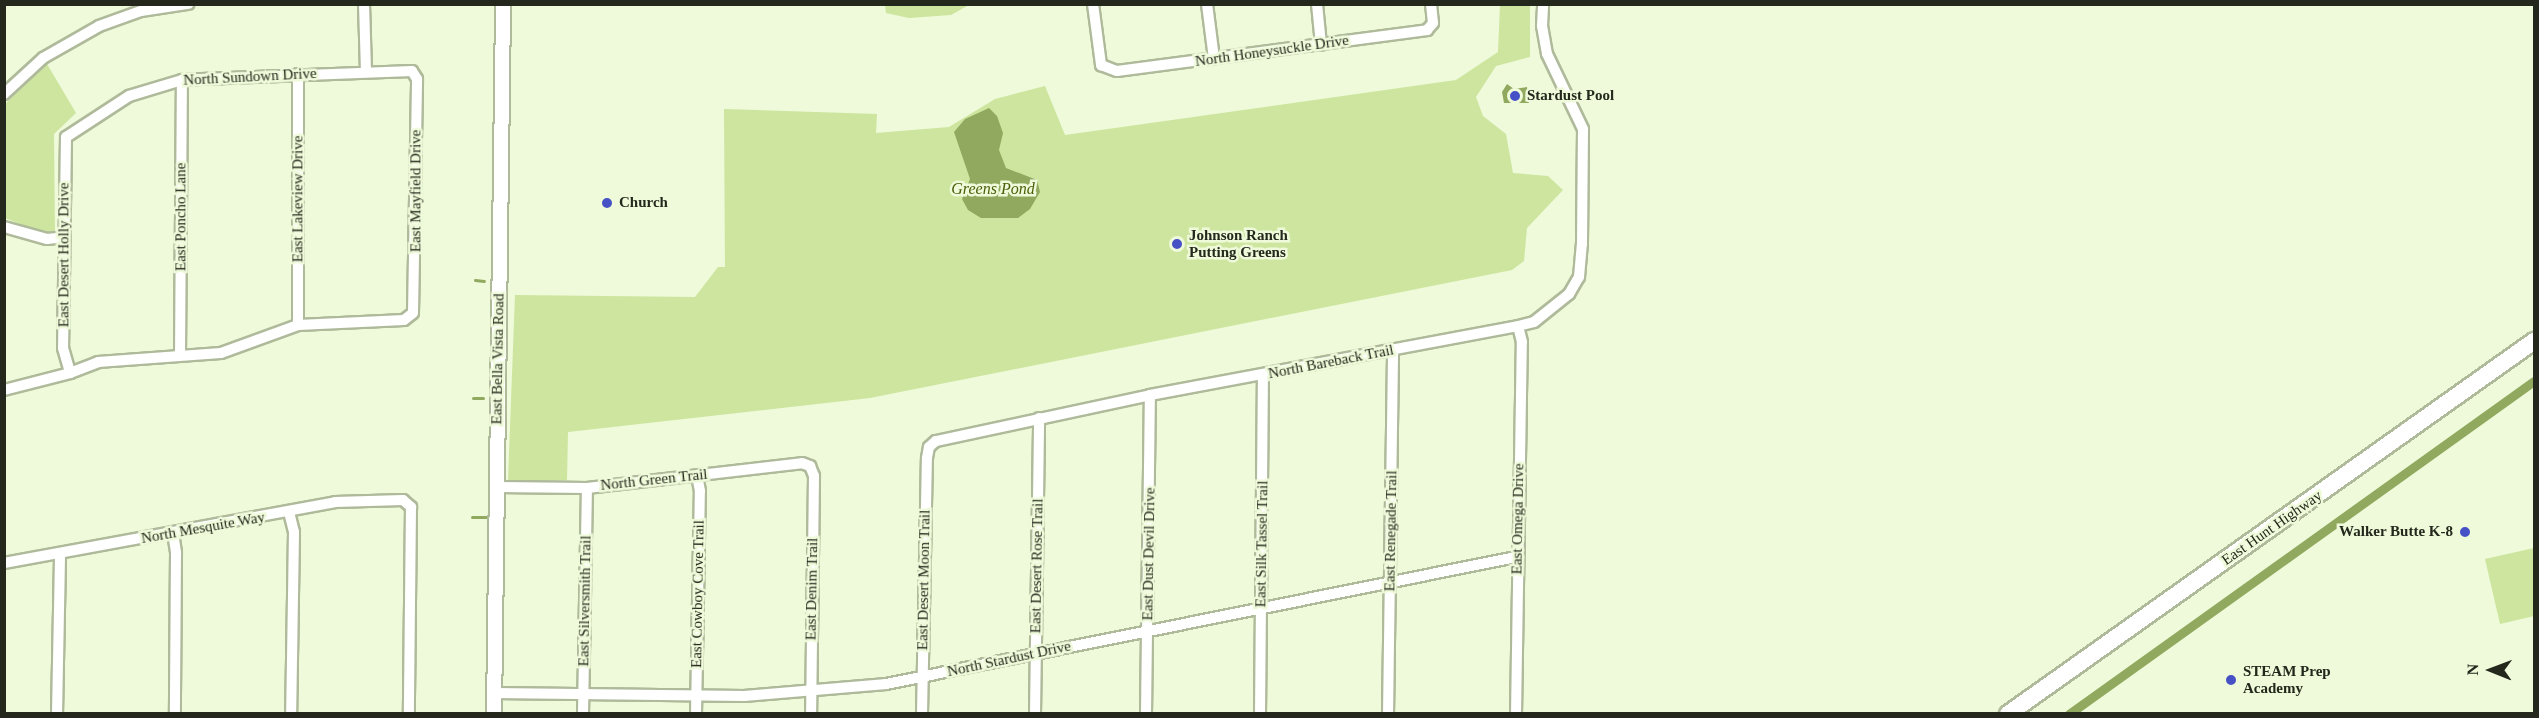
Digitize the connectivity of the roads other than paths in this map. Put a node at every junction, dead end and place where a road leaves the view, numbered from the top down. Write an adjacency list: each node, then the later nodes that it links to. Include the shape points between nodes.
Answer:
1 (188, 4): 15 (street, via 141,11 99,26 43,58)
2 (364, 4): 11 (street)
3 (504, 4): 32 (street, East Bella Vista Road)
4 (1093, 4): 10 (street, North Honeysuckle Drive, via 1101,65 1107,70)
5 (1207, 4): 10 (street)
6 (1317, 4): 9 (street)
7 (1431, 4): 9 (street, North Honeysuckle Drive, via 1433,23 1426,30)
8 (1543, 4): 20 (street, North Bareback Trail, via 1547,54 1575,106 1584,136 1579,277 1556,308 1534,322)
9 (1321, 45): 10 (street, North Honeysuckle Drive)
10 (1214, 59)
11 (366, 71): 12 (street, North Sundown Drive); 13 (street, North Sundown Drive)
12 (412, 71): 19 (street, East Mayfield Drive, via 417,80 413,313 404,320)
13 (298, 74): 14 (street, North Sundown Drive); 19 (street, East Lakeview Drive)
14 (182, 80): 16 (street, North Sundown Drive, via 129,96); 23 (street, East Poncho Lane)
15 (5, 93)
16 (66, 137): 18 (street, East Desert Holly Drive)
17 (4, 227): 18 (street, via 47,239)
18 (65, 237): 24 (street, East Desert Holly Drive, via 63,348)
19 (298, 325): 23 (street, via 221,352)
20 (1518, 326): 22 (street, North Bareback Trail); 37 (street, East Omega Drive, via 1522,342)
21 (2535, 341): 62 (main road, East Hunt Highway)
22 (1393, 349): 25 (street, North Bareback Trail); 39 (street, East Renegade Trail)
23 (180, 355): 24 (street, via 98,362)
24 (70, 373): 26 (street)
25 (1263, 375): 27 (street, North Bareback Trail); 40 (street, East Silk Tassel Trail)
26 (4, 390)
27 (1150, 395): 28 (street, North Bareback Trail); 41 (street, East Dust Devil Drive)
28 (1039, 418): 29 (street, North Bareback Trail, via 936,441); 42 (street, East Desert Rose Trail)
29 (929, 447): 43 (street, East Desert Moon Trail)
30 (810, 466): 31 (street, North Green Trail, via 802,463); 44 (street, East Denim Trail, via 814,476)
31 (697, 476): 33 (street, North Green Trail); 47 (street, East Cowboy Cove Trail)
32 (497, 487): 33 (street, North Green Trail); 45 (street, East Bella Vista Road)
33 (587, 488): 46 (street, East Silversmith Trail)
34 (289, 512): 35 (street, North Mesquite Way); 50 (street, via 294,532); 51 (street, North Mesquite Way, via 335,502 403,500 411,507)
35 (172, 533): 36 (street, North Mesquite Way); 49 (street, via 176,553)
36 (60, 553): 38 (street, North Mesquite Way); 48 (street)
37 (1516, 557): 39 (street, North Stardust Drive); 61 (street, East Omega Drive)
38 (4, 563)
39 (1390, 583): 40 (street, North Stardust Drive); 60 (street, East Renegade Trail)
40 (1261, 607): 41 (street, North Stardust Drive); 59 (street, East Silk Tassel Trail)
41 (1148, 628): 42 (street, North Stardust Drive); 58 (street, East Dust Devil Drive)
42 (1036, 653): 43 (street, North Stardust Drive); 57 (street, East Desert Rose Trail)
43 (922, 678): 44 (street, North Stardust Drive); 56 (street, East Desert Moon Trail)
44 (811, 691): 47 (street, North Stardust Drive); 55 (street, East Denim Trail)
45 (494, 693): 46 (street, North Stardust Drive); 52 (street, East Bella Vista Road)
46 (584, 695): 47 (street, North Stardust Drive); 53 (street, East Silversmith Trail)
47 (697, 696): 54 (street, East Cowboy Cove Trail)
48 (57, 714)
49 (175, 714)
50 (291, 714)
51 (409, 714)
52 (494, 714)
53 (584, 714)
54 (696, 714)
55 (811, 714)
56 (922, 714)
57 (1035, 714)
58 (1146, 714)
59 (1260, 714)
60 (1389, 714)
61 (1516, 714)
62 (2008, 714)

